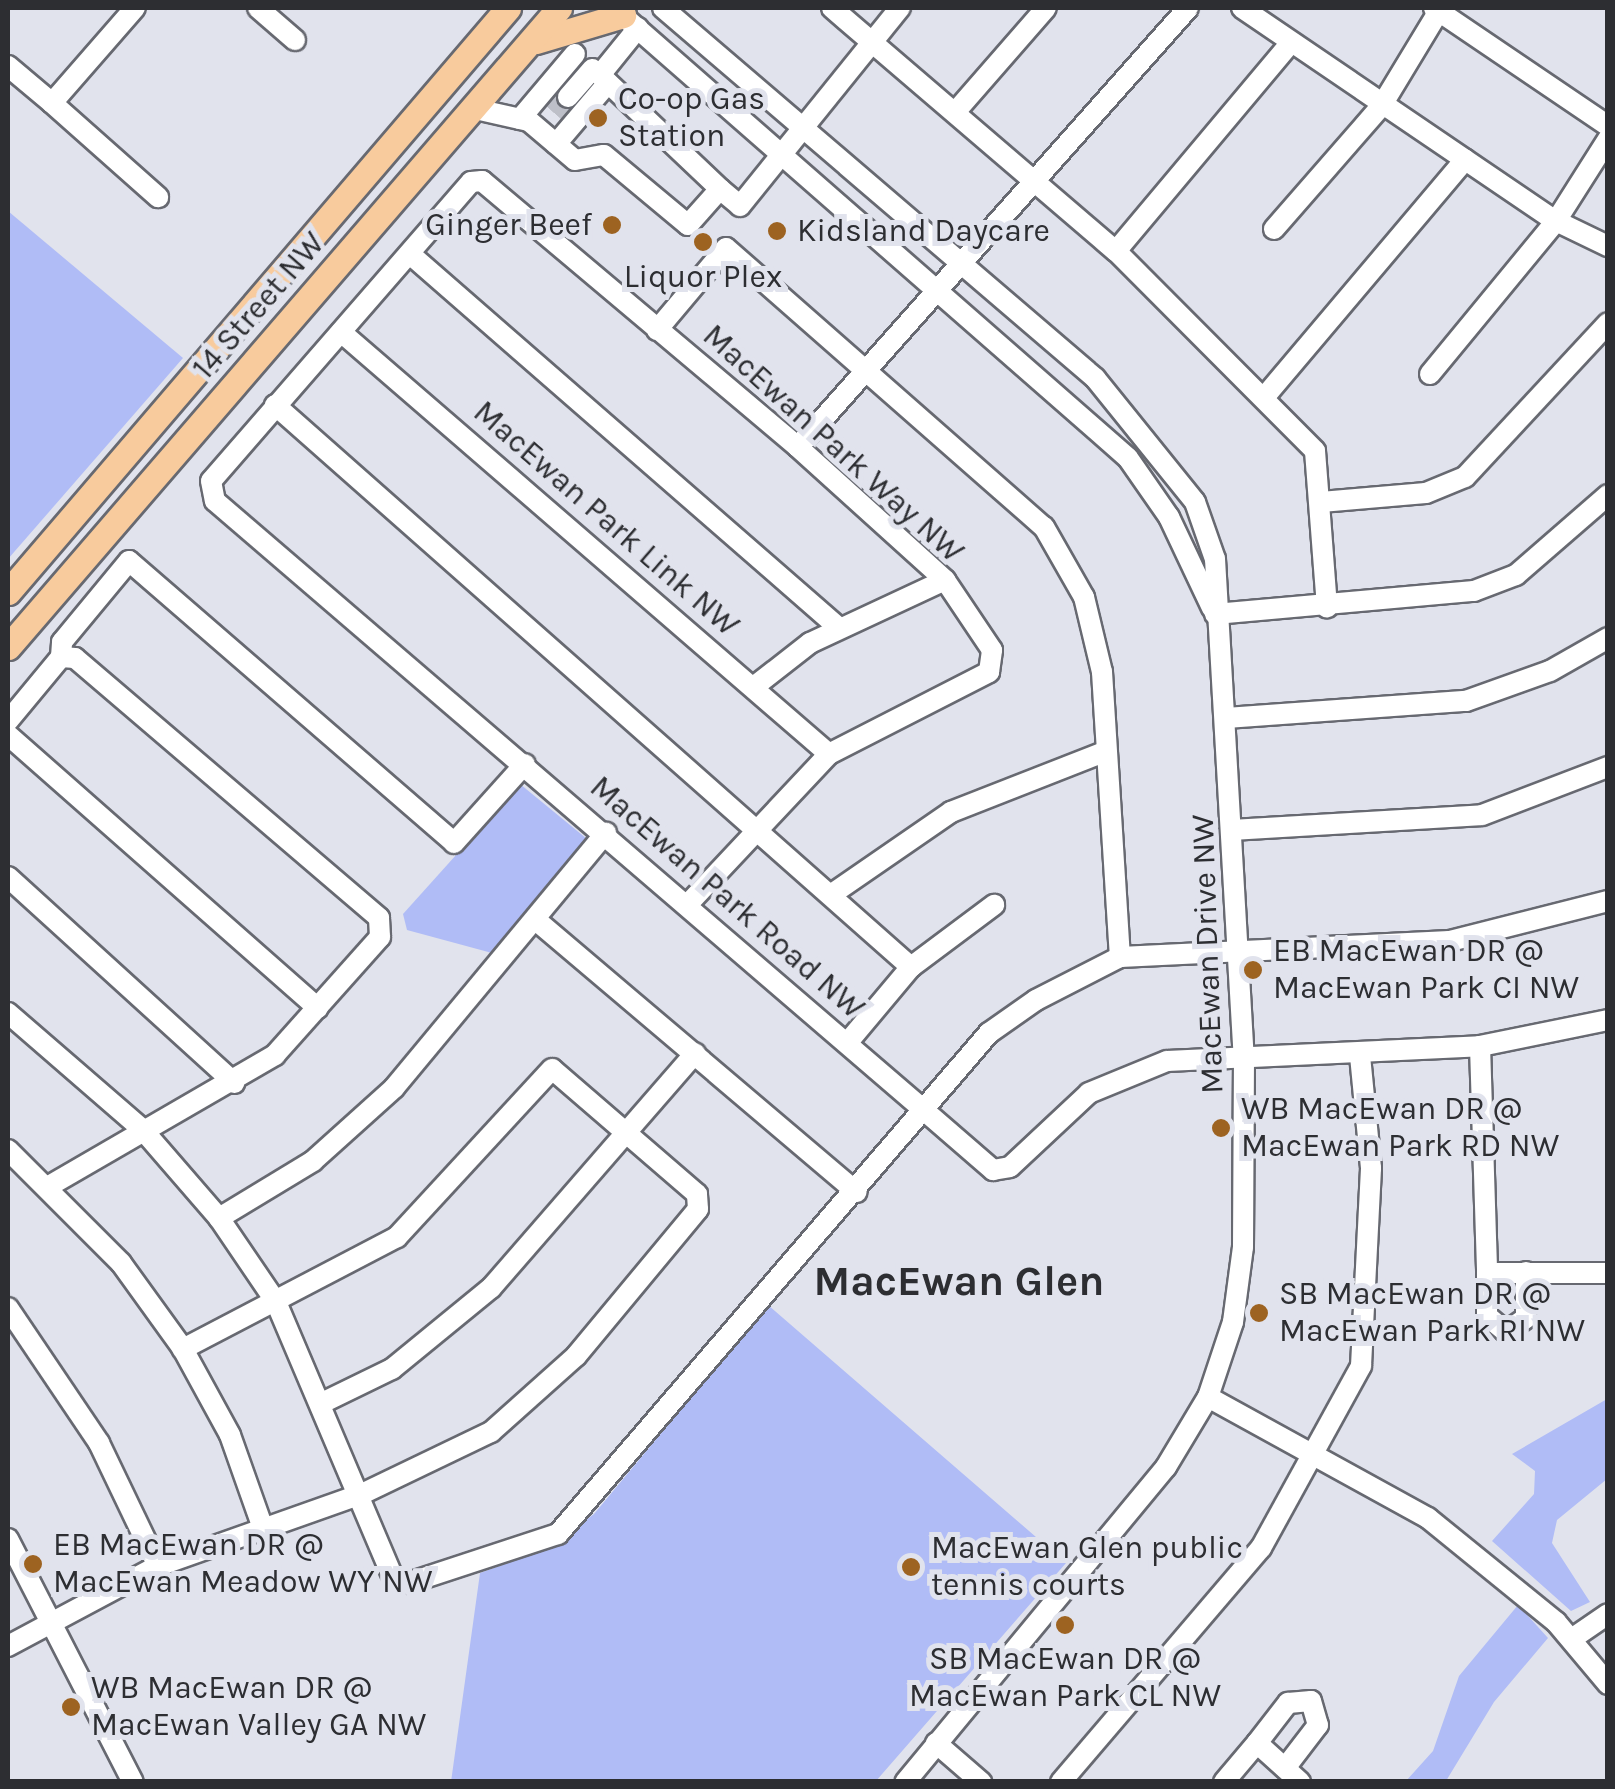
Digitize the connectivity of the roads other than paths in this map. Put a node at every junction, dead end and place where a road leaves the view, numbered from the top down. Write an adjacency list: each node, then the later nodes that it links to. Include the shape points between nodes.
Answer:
1 (135, 8): 22 (street)
2 (258, 8): 14 (street)
3 (508, 8): 56 (main road, 14 Street NW)
4 (559, 8): 17 (main road, 14 Street NW)
5 (663, 8): 28 (street, MacEwan Drive NW)
6 (832, 8): 15 (street)
7 (900, 8): 15 (street)
8 (1046, 8): 25 (street)
9 (1188, 8): 34 (street)
10 (1242, 8): 16 (street)
11 (1437, 9): 23 (street); 29 (street)
12 (625, 17): 13 (main road); 20 (street); 32 (street, MacEwan Drive NW)
13 (551, 34): 17 (main road); 18 (street)
14 (295, 40)
15 (872, 43): 25 (street); 28 (street)
16 (1290, 44): 23 (street); 40 (street)
17 (523, 48): 24 (main road, 14 Street NW)
18 (574, 54): 20 (street); 27 (street)
19 (8, 66): 22 (street)
20 (600, 76): 21 (street); 30 (street); 35 (street)
21 (568, 97)
22 (52, 102): 36 (street)
23 (1382, 105): 33 (street); 38 (street)
24 (471, 108): 27 (street); 61 (main road, 14 Street NW)
25 (957, 110): 34 (street)
26 (554, 114): 30 (street)
27 (520, 119): 30 (street)
28 (804, 124): 32 (street); 42 (street, MacEwan Drive NW)
29 (1608, 126)
30 (548, 137): 35 (street, via 574,160 604,155 688,225)
31 (1608, 138): 37 (street)
32 (784, 153): 35 (street, via 740,206); 43 (street, MacEwan Drive NW)
33 (1464, 160): 37 (street); 49 (street)
34 (1035, 180): 40 (street); 42 (street)
35 (720, 190)
36 (158, 197)
37 (1556, 222): 39 (street); 48 (street)
38 (1274, 229)
39 (1608, 246)
40 (1116, 251): 49 (street)
41 (410, 254): 45 (street, MacEwan Park Way NW, via 482,181); 46 (street, MacEwan Park Way NW); 59 (street)
42 (963, 260): 43 (street); 58 (street, MacEwan Drive NW, via 1146,431 1195,502 1216,560)
43 (942, 286): 47 (street); 58 (street, MacEwan Drive NW, via 1128,458 1169,517)
44 (1608, 323): 54 (street, via 1466,477 1426,493)
45 (657, 330): 47 (street, via 726,248); 51 (street, MacEwan Park Way NW)
46 (341, 332): 50 (street, MacEwan Park Way NW); 63 (street, MacEwan Park Link NW)
47 (868, 368): 51 (street); 67 (street, via 1044,527 1084,597 1102,672)
48 (1430, 374)
49 (1266, 394): 54 (street, via 1315,451)
50 (275, 405): 52 (street, MacEwan Park Way NW); 71 (street)
51 (798, 447): 55 (street, MacEwan Park Way NW)
52 (210, 481): 69 (street, MacEwan Park Road NW, via 216,501)
53 (1608, 495): 57 (street, via 1516,575 1436,600)
54 (1322, 502): 57 (street)
55 (945, 580): 59 (street); 68 (street, MacEwan Park Way NW, via 992,650 989,672)
56 (8, 592)
57 (1327, 608): 58 (street)
58 (1215, 614): 64 (street, MacEwan Drive NW)
59 (839, 628): 63 (street)
60 (1608, 638): 64 (street, via 1550,671 1466,702)
61 (8, 647)
62 (60, 657): 65 (street); 69 (street, via 62,642 129,562 454,843); 83 (street, via 75,658 379,918 380,937)
63 (755, 686): 68 (street, MacEwan Park Link NW)
64 (1226, 718): 72 (street, MacEwan Drive NW)
65 (8, 720)
66 (8, 735): 83 (street)
67 (1104, 752): 75 (street, via 951,812); 81 (street)
68 (829, 754): 71 (street, MacEwan Park Way NW)
69 (524, 764): 73 (street, MacEwan Park Road NW)
70 (1608, 767): 72 (street, via 1482,815)
71 (754, 829): 75 (street); 77 (street, MacEwan Park Way NW)
72 (1233, 830): 80 (street, MacEwan Drive NW)
73 (606, 832): 77 (street, MacEwan Park Road NW); 79 (street)
74 (8, 876): 91 (street)
75 (832, 894): 82 (street)
76 (1608, 901): 80 (street, via 1450,941)
77 (689, 904): 86 (street, MacEwan Park Road NW)
78 (994, 905): 82 (street)
79 (537, 920): 88 (street); 98 (street, via 354,1128)
80 (1237, 947): 81 (street); 90 (street, MacEwan Drive NW)
81 (1120, 957): 92 (street, via 989,1033)
82 (911, 966): 86 (street)
83 (318, 1008): 91 (street)
84 (8, 1013): 93 (street)
85 (1608, 1020): 87 (street)
86 (848, 1042): 92 (street, MacEwan Park Road NW)
87 (1480, 1046): 89 (street); 101 (street)
88 (695, 1053): 94 (street); 97 (street)
89 (1360, 1055): 90 (street); 107 (street, via 1371,1168 1361,1366)
90 (1244, 1056): 92 (street, MacEwan Park Road NW, via 1128,1073 1089,1093 1010,1167 993,1170); 105 (street, MacEwan Drive NW, via 1243,1247 1233,1322)
91 (234, 1083): 93 (street)
92 (926, 1112): 97 (street)
93 (142, 1129): 96 (street); 98 (street)
94 (627, 1131): 102 (street, via 552,1069 540,1074 397,1237); 106 (street, via 445,1331); 108 (street, via 696,1194 698,1209 531,1401 458,1450)
95 (8, 1150): 96 (street)
96 (52, 1185): 104 (street)
97 (856, 1192): 108 (street, via 558,1534 409,1583 393,1576)
98 (219, 1218): 102 (street)
99 (1526, 1272): 100 (street); 101 (street); 101 (street, via 1526,1318 1506,1332 1487,1316)
100 (1608, 1272)
101 (1488, 1274)
102 (276, 1302): 104 (street); 106 (street)
103 (8, 1308): 111 (street, via 99,1443)
104 (183, 1349): 109 (street, via 230,1435)
105 (1208, 1397): 107 (street); 117 (street, MacEwan Drive NW, via 1119,1530)
106 (326, 1401): 108 (street)
107 (1314, 1450): 114 (street, via 1428,1518); 123 (street, via 1260,1548)
108 (364, 1493): 109 (street)
109 (263, 1528): 111 (street)
110 (8, 1539): 113 (street)
111 (158, 1566): 113 (street)
112 (1608, 1614): 114 (street)
113 (48, 1626): 115 (street); 120 (street)
114 (1573, 1638): 116 (street)
115 (8, 1646)
116 (1608, 1684)
117 (936, 1743): 121 (street, MacEwan Drive NW); 122 (street)
118 (1257, 1743): 119 (street); 119 (street, via 1288,1703 1311,1701 1318,1725); 124 (street)
119 (1293, 1775)
120 (133, 1782)
121 (905, 1782)
122 (981, 1782)
123 (1061, 1782)
124 (1224, 1782)

